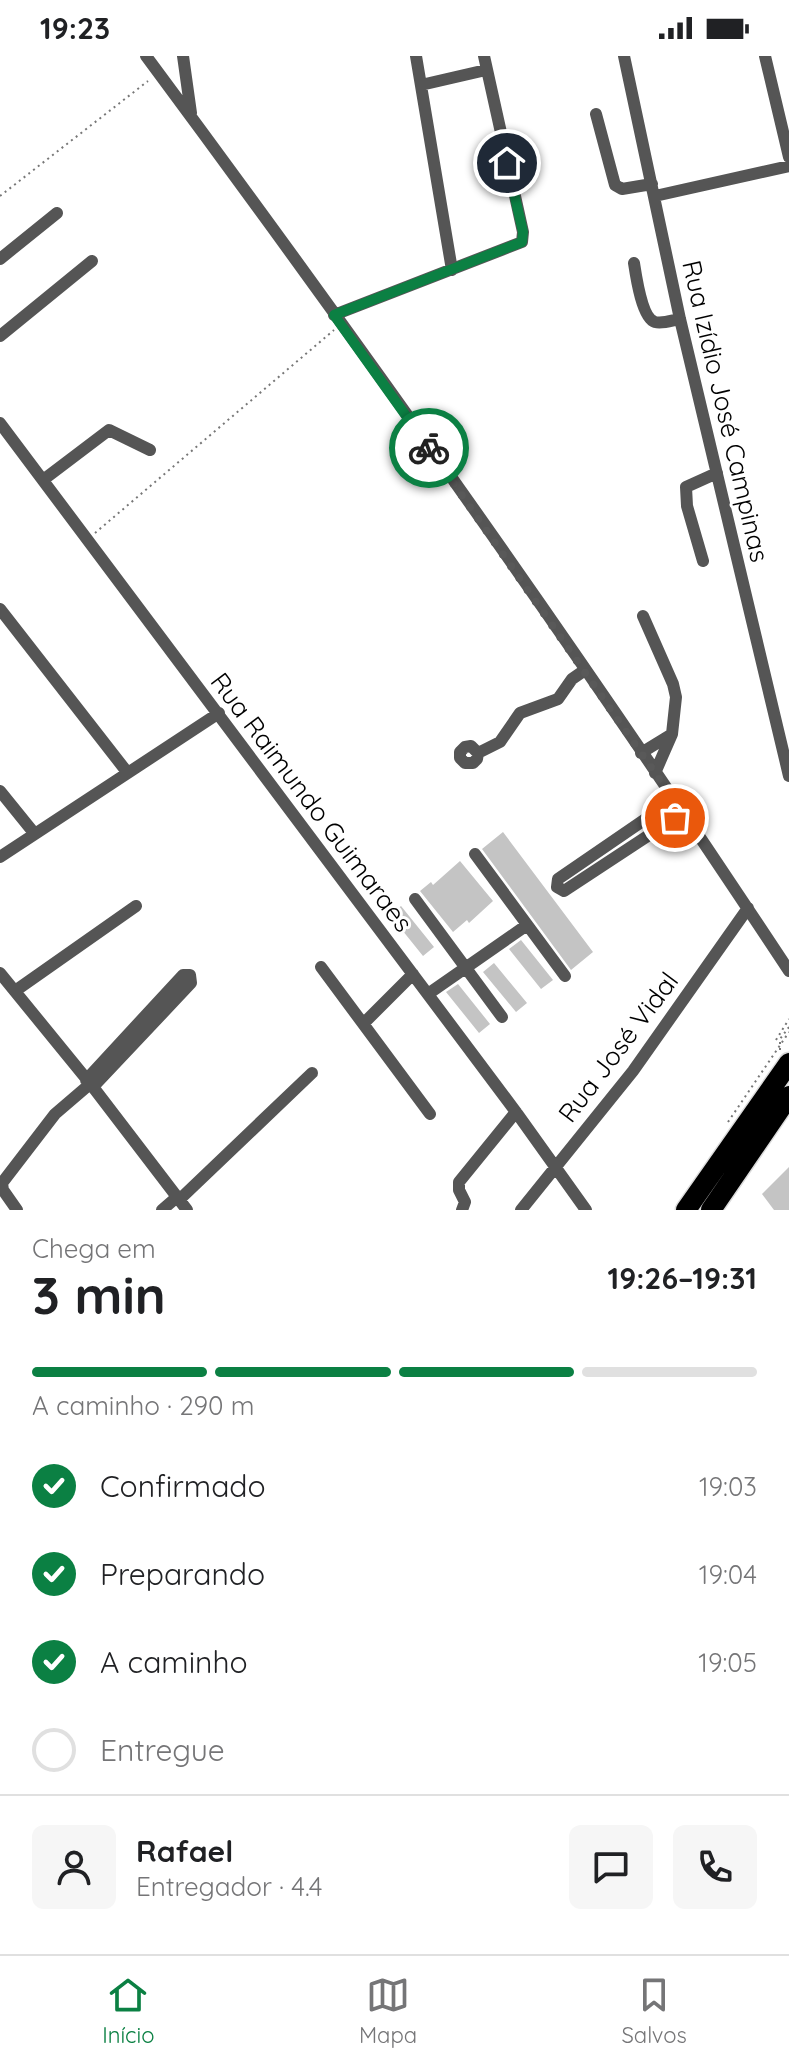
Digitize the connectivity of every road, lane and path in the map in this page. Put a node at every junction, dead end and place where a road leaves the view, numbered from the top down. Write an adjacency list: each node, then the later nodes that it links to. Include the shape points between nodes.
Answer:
1 (146, 56): 8 (street)
2 (183, 56): 11 (street)
3 (416, 56): 9 (street)
4 (484, 56): 7 (street)
5 (624, 56): 14 (street, Rua Izídio José Campinas)
6 (765, 56): 12 (street)
7 (486, 70): 9 (street); 20 (street, via 522,242)
8 (158, 72): 11 (street); 15 (path)
9 (421, 85): 20 (street)
10 (596, 114): 14 (street, via 615,185)
11 (191, 117): 21 (street)
12 (789, 157)
13 (789, 166): 14 (street)
14 (653, 190): 22 (street, Rua Izídio José Campinas)
15 (0, 196)
16 (57, 213): 17 (street)
17 (0, 259)
18 (92, 261): 23 (street)
19 (634, 263): 22 (street, via 650,319)
20 (452, 270): 21 (street)
21 (338, 319): 28 (path); 32 (street)
22 (680, 319): 26 (street, Rua Izídio José Campinas)
23 (0, 336)
24 (0, 423): 27 (street, Rua Raimundo Guimaraes)
25 (150, 450): 27 (street, via 109,430)
26 (717, 473): 29 (street, via 686,487); 39 (street, Rua Izídio José Campinas)
27 (43, 480): 28 (street, Rua Raimundo Guimaraes)
28 (87, 540): 33 (street, Rua Raimundo Guimaraes)
29 (703, 561)
30 (0, 609): 37 (street)
31 (643, 616): 34 (street, via 673,684)
32 (585, 670): 35 (street, via 558,699 520,713 500,742); 36 (street)
33 (219, 713): 37 (street); 58 (street, Rua Raimundo Guimaraes)
34 (672, 734): 36 (street); 38 (street)
35 (478, 753)
36 (641, 753): 38 (street)
37 (127, 772): 45 (street)
38 (655, 773): 41 (street)
39 (789, 776)
40 (0, 791): 45 (street)
41 (672, 797): 42 (street); 43 (street)
42 (684, 815): 44 (street); 52 (street)
43 (646, 819): 44 (street); 46 (street)
44 (654, 831): 49 (street)
45 (34, 833): 48 (street)
46 (599, 851): 49 (street); 49 (street, via 558,879 557,887 564,891)
47 (475, 854): 53 (street)
48 (0, 857)
49 (607, 863)
50 (415, 899): 55 (street)
51 (136, 906): 61 (street)
52 (748, 908): 56 (street); 77 (street, Rua José Vidal, via 633,1071)
53 (527, 925): 55 (street); 59 (street)
54 (321, 967): 65 (street)
55 (466, 969): 62 (street); 63 (street)
56 (789, 971)
57 (0, 973): 61 (street)
58 (413, 974): 62 (street, Rua Raimundo Guimaraes); 65 (street)
59 (565, 976)
60 (176, 990): 72 (street)
61 (15, 991): 72 (street)
62 (428, 994): 74 (street, Rua Raimundo Guimaraes)
63 (502, 1017)
64 (789, 1019): 68 (path)
65 (364, 1023): 75 (street)
66 (789, 1027): 69 (path)
67 (789, 1032): 69 (path)
68 (776, 1040)
69 (782, 1041): 76 (path)
70 (789, 1063): 84 (highway)
71 (312, 1073): 78 (street)
72 (90, 1084): 78 (street); 79 (street, via 55,1114 2,1183)
73 (789, 1096): 85 (highway)
74 (516, 1112): 77 (street, Rua Raimundo Guimaraes); 81 (street, via 459,1182)
75 (430, 1114)
76 (721, 1132)
77 (554, 1167): 82 (street, Rua José Vidal); 83 (street, Rua Raimundo Guimaraes)
78 (181, 1202): 80 (street)
79 (17, 1210)
80 (162, 1210)
81 (462, 1210)
82 (521, 1210)
83 (586, 1210)
84 (686, 1210)
85 (711, 1210)

